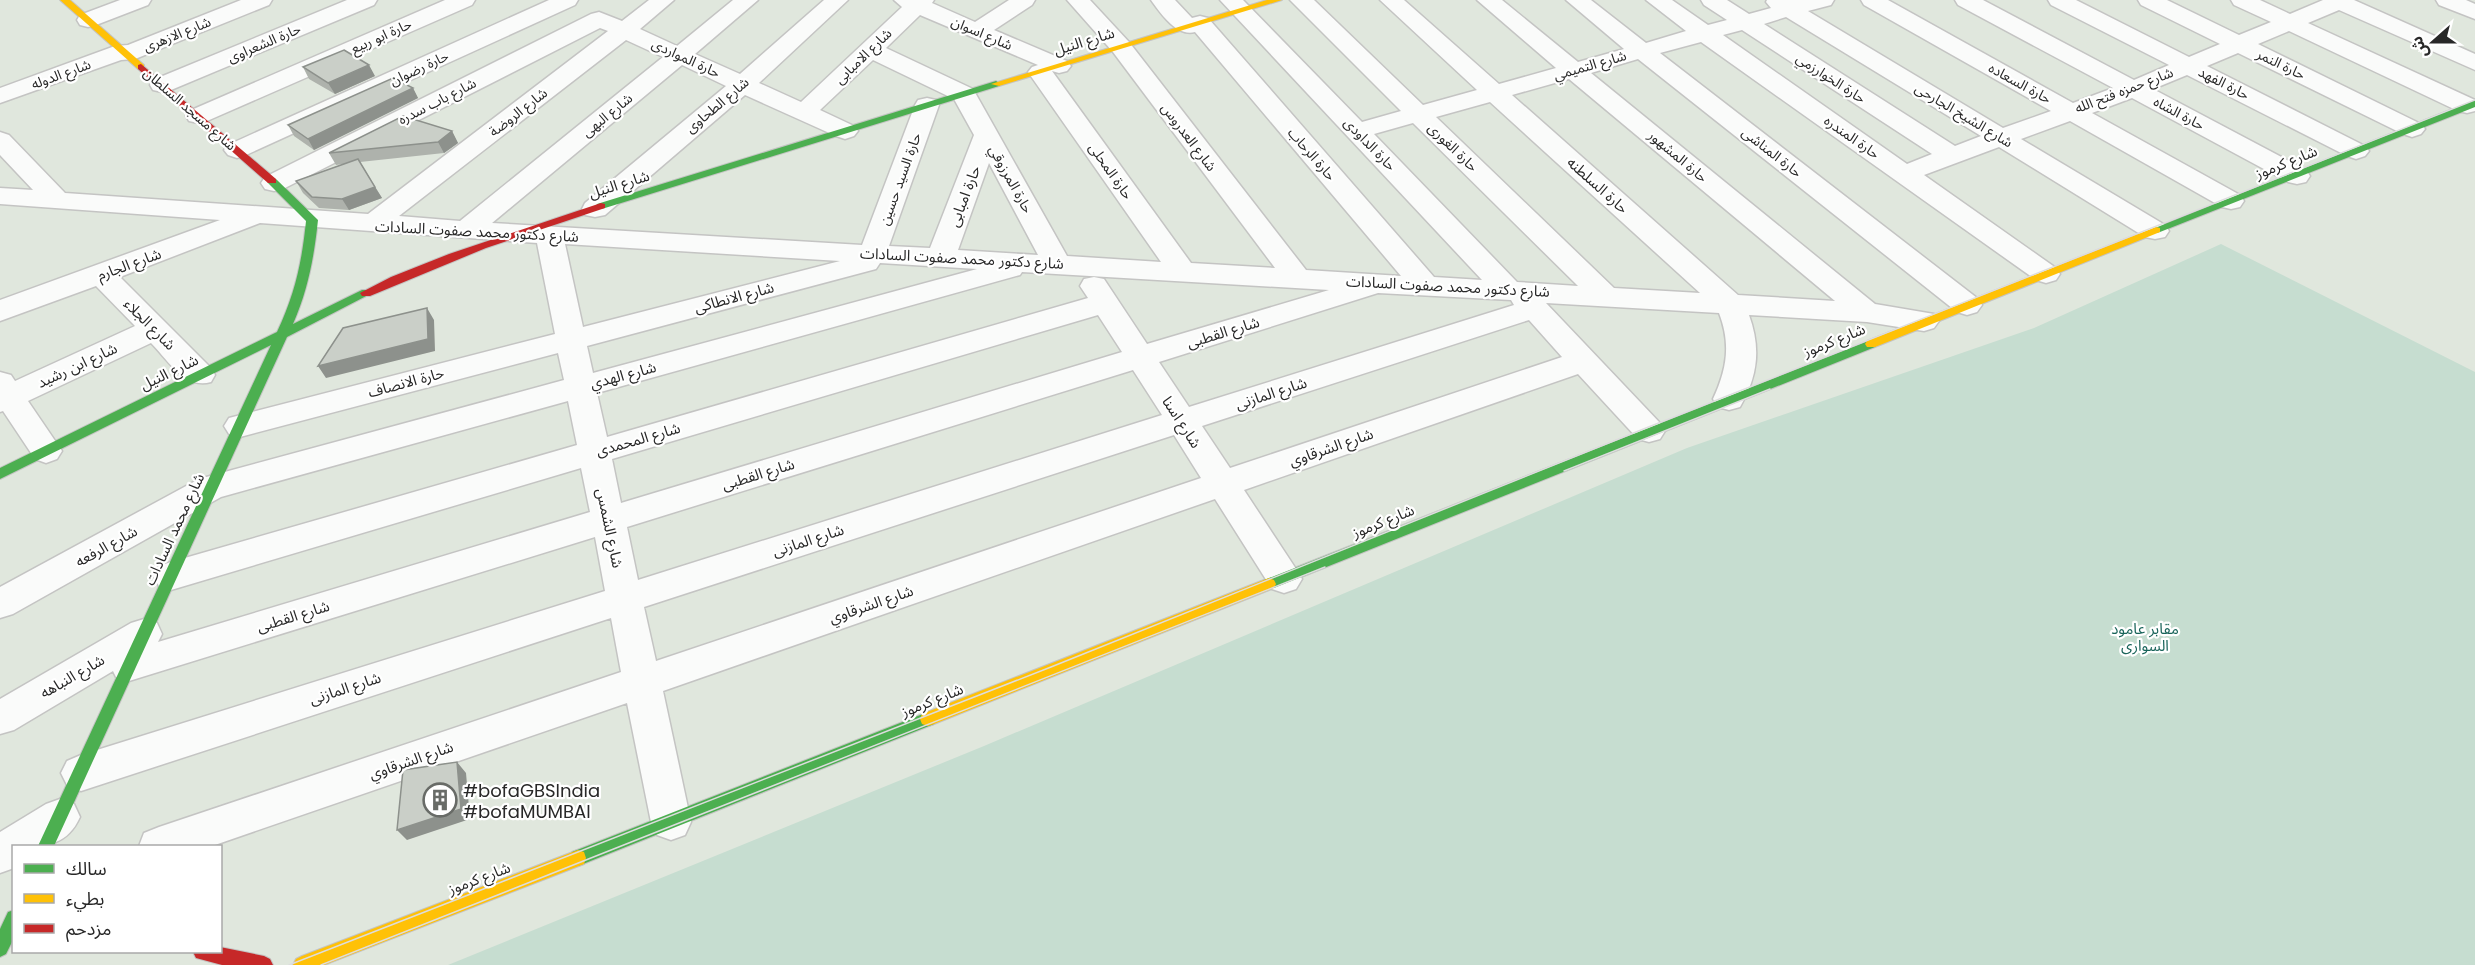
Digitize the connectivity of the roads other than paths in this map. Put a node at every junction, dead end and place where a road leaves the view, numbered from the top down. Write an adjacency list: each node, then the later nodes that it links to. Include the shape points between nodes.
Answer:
1 (65, 0): 33 (main road, شارع مسجد السلطان)
2 (140, 0): 33 (street)
3 (261, 0): 44 (street, شارع الازهرى)
4 (366, 0): 51 (street, حارة الشعراوى)
5 (464, 0): 61 (street, حارة ابو ربيع)
6 (565, 0): 32 (street, حارة المواردى); 68 (street, حارة رضوان)
7 (663, 0): 37 (street, شارع الروضة)
8 (747, 0): 45 (street, شارع البهى)
9 (837, 0): 50 (street, شارع الطحاوى)
10 (1024, 0): 38 (street)
11 (1078, 0): 41 (street, شارع العدروس)
12 (1162, 0): 36 (street, حارة الرحاب)
13 (1277, 0): 29 (main road, شارع النيل)
14 (1301, 0): 60 (street, حارة الغورى)
15 (1391, 0): 53 (street, حارة السلطنه)
16 (1488, 0): 49 (street, حارة المشهور)
17 (1577, 0): 43 (street, حارة المناشى)
18 (1657, 0): 39 (street, حارة المندره)
19 (1712, 0): 34 (street, حارة الخوارزمي)
20 (1823, 0): 30 (street, شارع التميمي)
21 (1872, 0): 58 (street, حارة السعاده)
22 (1966, 0): 52 (street, حارة الشاه)
23 (2059, 0): 47 (street, حارة الفهد)
24 (2149, 0): 40 (street, حارة النمر)
25 (2242, 0): 35 (street)
26 (2339, 0): 35 (street, شارع حمزه فتح الله); 46 (street)
27 (2447, 0): 31 (street)
28 (915, 2): 38 (street, شارع اسوان); 42 (street, شارع الامبابى)
29 (1237, 5): 36 (main road, شارع النيل); 64 (street, حارة الداودى)
30 (1781, 5): 34 (street, شارع التميمي); 66 (street, شارع الشيخ الجارحى)
31 (2475, 12)
32 (599, 19): 37 (street, حارة المواردى); 73 (street, شارع باب سدره)
33 (88, 20): 44 (main road, شارع مسجد السلطان)
34 (1745, 22): 39 (street, شارع التميمي); 70 (street, حارة الخوارزمي)
35 (2290, 22): 40 (street, شارع حمزه فتح الله); 57 (street)
36 (1194, 25): 41 (main road, شارع النيل); 93 (street, حارة الرحاب)
37 (625, 30): 45 (street, حارة المواردى); 80 (street, شارع الروضة)
38 (977, 31): 48 (street, شارع اسوان)
39 (1705, 33): 43 (street, شارع التميمي); 71 (street, حارة المندره)
40 (2238, 43): 47 (street, شارع حمزه فتح الله); 62 (street, حارة النمر)
41 (1121, 47): 48 (main road, شارع النيل); 91 (street, شارع العدروس)
42 (870, 49): 54 (street); 59 (street, شارع الامبابى)
43 (1642, 51): 49 (street, شارع التميمي); 100 (street, حارة المناشى)
44 (125, 52): 51 (main road, شارع مسجد السلطان); 55 (street, شارع الدوله)
45 (680, 55): 50 (street, حارة المواردى); 81 (street, شارع البهى)
46 (2475, 63)
47 (2188, 65): 52 (street, شارع حمزه فتح الله); 69 (street, حارة الفهد)
48 (1050, 69): 54 (main road, شارع النيل); 88 (street, حارة المحلى)
49 (1574, 70): 53 (street, شارع التميمي); 102 (street, حارة المشهور)
50 (743, 84): 59 (street, حارة المواردى); 77 (street, شارع الطحاوى)
51 (162, 85): 61 (main road, شارع مسجد السلطان)
52 (2133, 89): 58 (street, شارع حمزه فتح الله); 72 (street, حارة الشاه)
53 (1494, 92): 60 (street, شارع التميمي); 99 (street, حارة السلطنه)
54 (964, 94): 56 (main road, شارع النيل); 65 (street, حارة المرزوقي)
55 (0, 96)
56 (927, 105): 63 (main road, شارع النيل); 85 (street, حارة السيد حسين)
57 (2471, 105): 62 (main road, شارع كرموز)
58 (2070, 111): 66 (street, شارع حمزه فتح الله); 76 (street, حارة السعاده)
59 (804, 112): 63 (street, حارة المواردى)
60 (1418, 113): 64 (street, شارع التميمي); 96 (street, حارة الغورى)
61 (198, 116): 68 (main road, شارع مسجد السلطان)
62 (2412, 129): 69 (main road, شارع كرموز)
63 (845, 131): 77 (main road, شارع النيل)
64 (1358, 131): 97 (street, حارة الداودى)
65 (987, 135): 86 (street, حارة امبابى); 87 (street, حارة المرزوقي)
66 (2001, 137): 70 (street, شارع حمزه فتح الله); 82 (street, شارع الشيخ الجارحى)
67 (0, 140): 75 (street)
68 (237, 150): 73 (main road, شارع مسجد السلطان)
69 (2356, 151): 72 (main road, شارع كرموز)
70 (1951, 155): 71 (street, شارع حمزه فتح الله)
71 (1904, 174): 90 (street, حارة المندره)
72 (2297, 176): 76 (main road, شارع كرموز)
73 (274, 183): 79 (main road, شارع مسجد السلطان)
74 (0, 196): 75 (street, شارع دكتور محمد صفوت السادات)
75 (58, 201): 78 (street, شارع دكتور محمد صفوت السادات)
76 (2231, 201): 82 (main road, شارع كرموز)
77 (595, 208): 83 (main road, شارع النيل)
78 (258, 216): 79 (street, شارع دكتور محمد صفوت السادات); 89 (street, شارع الجارم)
79 (312, 220): 80 (street, شارع دكتور محمد صفوت السادات); 105 (main road, شارع محمد السادات, via 307,273)
80 (372, 224): 81 (street, شارع دكتور محمد صفوت السادات)
81 (466, 230): 83 (street, شارع دكتور محمد صفوت السادات)
82 (2155, 231): 90 (main road, شارع كرموز)
83 (515, 233): 84 (street, شارع دكتور محمد صفوت السادات); 105 (main road, شارع النيل, via 400,277)
84 (549, 235): 85 (street, شارع دكتور محمد صفوت السادات); 106 (street, شارع الشمس)
85 (885, 254): 86 (street, شارع دكتور محمد صفوت السادات); 106 (street, شارع الانطاكى)
86 (941, 257): 87 (street, شارع دكتور محمد صفوت السادات)
87 (1058, 263): 88 (street, شارع دكتور محمد صفوت السادات); 98 (street, شارع اسنا); 110 (street, شارع الهدي)
88 (1182, 271): 91 (street, شارع دكتور محمد صفوت السادات)
89 (101, 274): 95 (street, شارع الجارم); 104 (street, شارع الجلاء)
90 (2046, 274): 100 (main road, شارع كرموز)
91 (1296, 277): 92 (street, شارع دكتور محمد صفوت السادات)
92 (1387, 282): 93 (street, شارع دكتور محمد صفوت السادات); 107 (street, شارع القطبى)
93 (1424, 284): 97 (street, شارع دكتور محمد صفوت السادات)
94 (0, 291): 95 (street)
95 (45, 294): 101 (street, شارع الجارم)
96 (1604, 295): 97 (street, شارع دكتور محمد صفوت السادات); 99 (street, شارع دكتور محمد صفوت السادات)
97 (1520, 296): 108 (street, حارة الداودى); 113 (street, شارع المازنى)
98 (1105, 303): 107 (street, شارع اسنا); 117 (street, شارع المحمدى)
99 (1729, 303): 102 (street, شارع دكتور محمد صفوت السادات); 112 (street, حارة السلطنه, via 1740,327 1744,352 1740,376)
100 (1967, 305): 103 (main road, شارع كرموز)
101 (0, 311)
102 (1867, 312): 103 (street, شارع دكتور محمد صفوت السادات)
103 (1924, 321): 112 (main road, شارع كرموز)
104 (155, 329): 109 (street, شارع الجلاء); 111 (street, شارع ابن رشيد)
105 (282, 334): 109 (main road, شارع النيل); 114 (main road, شارع محمد السادات)
106 (571, 339): 110 (street, شارع الشمس); 114 (street, حارة الانصاف)
107 (1140, 357): 113 (street, شارع اسنا); 121 (street, شارع القطبى)
108 (1583, 361): 115 (street, حارة الداودى); 119 (street, شارع الشرقاوي)
109 (200, 375): 116 (main road, شارع النيل)
110 (581, 387): 117 (street, شارع الشمس); 120 (street, شارع الهدي)
111 (3, 394): 116 (street)
112 (1729, 399): 115 (main road, شارع كرموز)
113 (1182, 421): 119 (street, شارع اسنا); 124 (street, شارع المازنى)
114 (240, 426): 120 (main road, شارع محمد السادات)
115 (1649, 431): 123 (main road, شارع كرموز)
116 (46, 451): 118 (main road, شارع النيل)
117 (594, 452): 121 (street, شارع الشمس); 122 (street, شارع المحمدى)
118 (0, 474)
119 (1222, 484): 123 (street, شارع اسنا); 127 (street, شارع الشرقاوي)
120 (211, 488): 122 (main road, شارع محمد السادات); 125 (street, شارع الرفعه)
121 (609, 520): 124 (street, شارع الشمس); 126 (street, شارع القطبى)
122 (171, 576): 126 (main road, شارع محمد السادات)
123 (1284, 579): 130 (main road, شارع كرموز)
124 (625, 599): 127 (street, شارع الشمس); 129 (street, شارع المازنى)
125 (0, 604)
126 (136, 650): 128 (street, شارع النباهه); 129 (main road, شارع محمد السادات)
127 (642, 681): 130 (street, شارع الشمس); 133 (street, شارع الشرقاوي)
128 (0, 717)
129 (81, 773): 131 (main road, شارع محمد السادات)
130 (671, 822): 138 (main road, شارع كرموز)
131 (51, 838): 132 (street)
132 (29, 845)
133 (162, 845)
134 (12, 922): 135 (main road)
135 (0, 948)
136 (211, 953): 137 (main road)
137 (264, 965)
138 (302, 965)

